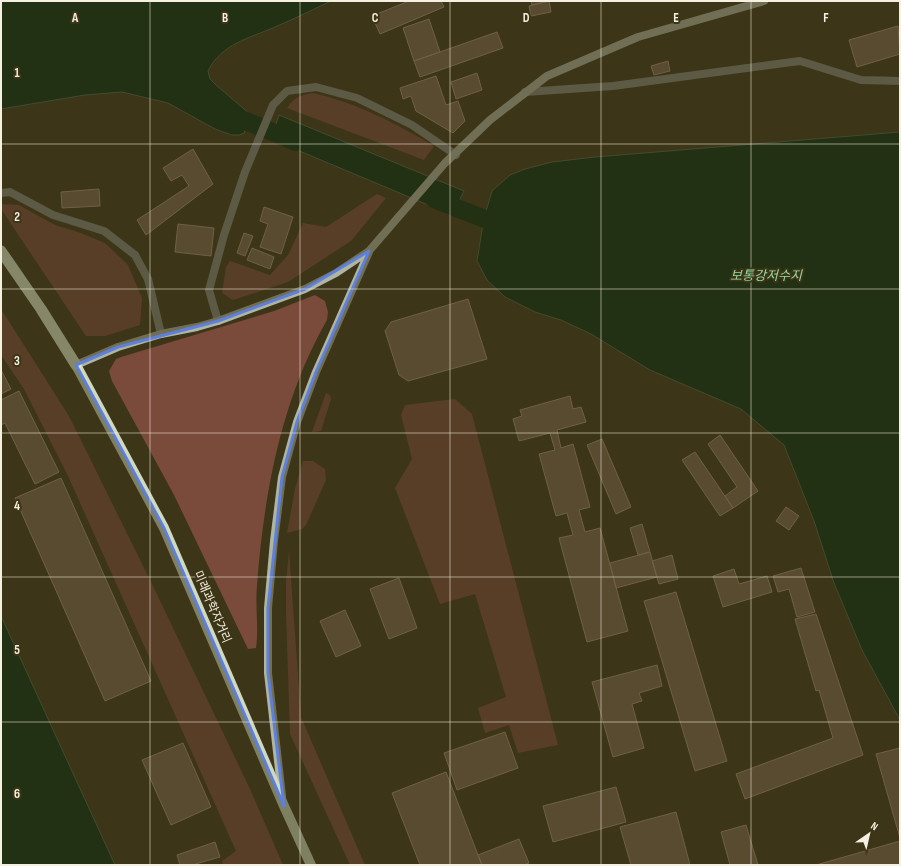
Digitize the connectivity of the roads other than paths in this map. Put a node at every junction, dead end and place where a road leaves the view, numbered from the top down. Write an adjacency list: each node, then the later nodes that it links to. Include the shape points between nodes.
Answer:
1 (764, 1): 3 (main road, via 638,37 547,76)
2 (900, 81): 3 (lane, via 861,80 800,61 613,86)
3 (525, 92): 4 (main road, via 490,120)
4 (456, 154): 7 (main road, via 445,163); 8 (lane, via 412,125 357,98 316,87 287,91 273,105 256,144 224,235 209,290)
5 (1, 193): 9 (lane, via 10,192 53,215 104,231 135,255 148,279)
6 (1, 251): 10 (highway)
7 (369, 251): 8 (main road, via 336,273 305,289); 11 (main road, via 316,372 297,422 282,477 268,608 268,673)
8 (218, 321): 9 (main road)
9 (161, 334): 10 (main road, via 118,347)
10 (76, 365): 11 (main road, 미래과학자거리, via 164,528)
11 (284, 806): 12 (main road, 미래과학자거리)
12 (311, 865)

